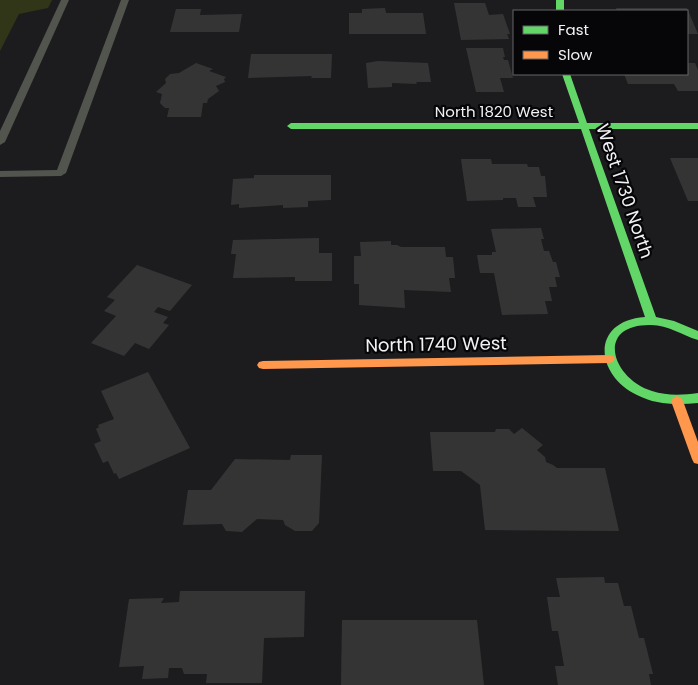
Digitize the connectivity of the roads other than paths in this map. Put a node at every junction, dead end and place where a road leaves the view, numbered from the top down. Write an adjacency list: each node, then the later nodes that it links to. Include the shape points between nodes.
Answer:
1 (65, 0): 7 (lane)
2 (125, 0): 8 (lane, via 61,174)
3 (566, 75): 5 (street, West 1730 North)
4 (291, 126): 5 (street, North 1820 West)
5 (584, 126): 6 (street, North 1820 West); 9 (street, West 1730 North)
6 (698, 126)
7 (0, 142)
8 (0, 174)
9 (651, 320): 10 (street, via 672,323); 11 (street, via 632,323 618,331 609,344)
10 (698, 336)
11 (609, 359): 12 (street, North 1740 West); 14 (street, via 618,375 633,388 654,398)
12 (263, 364)
13 (698, 398): 14 (street)
14 (677, 402): 15 (street)
15 (698, 459)

